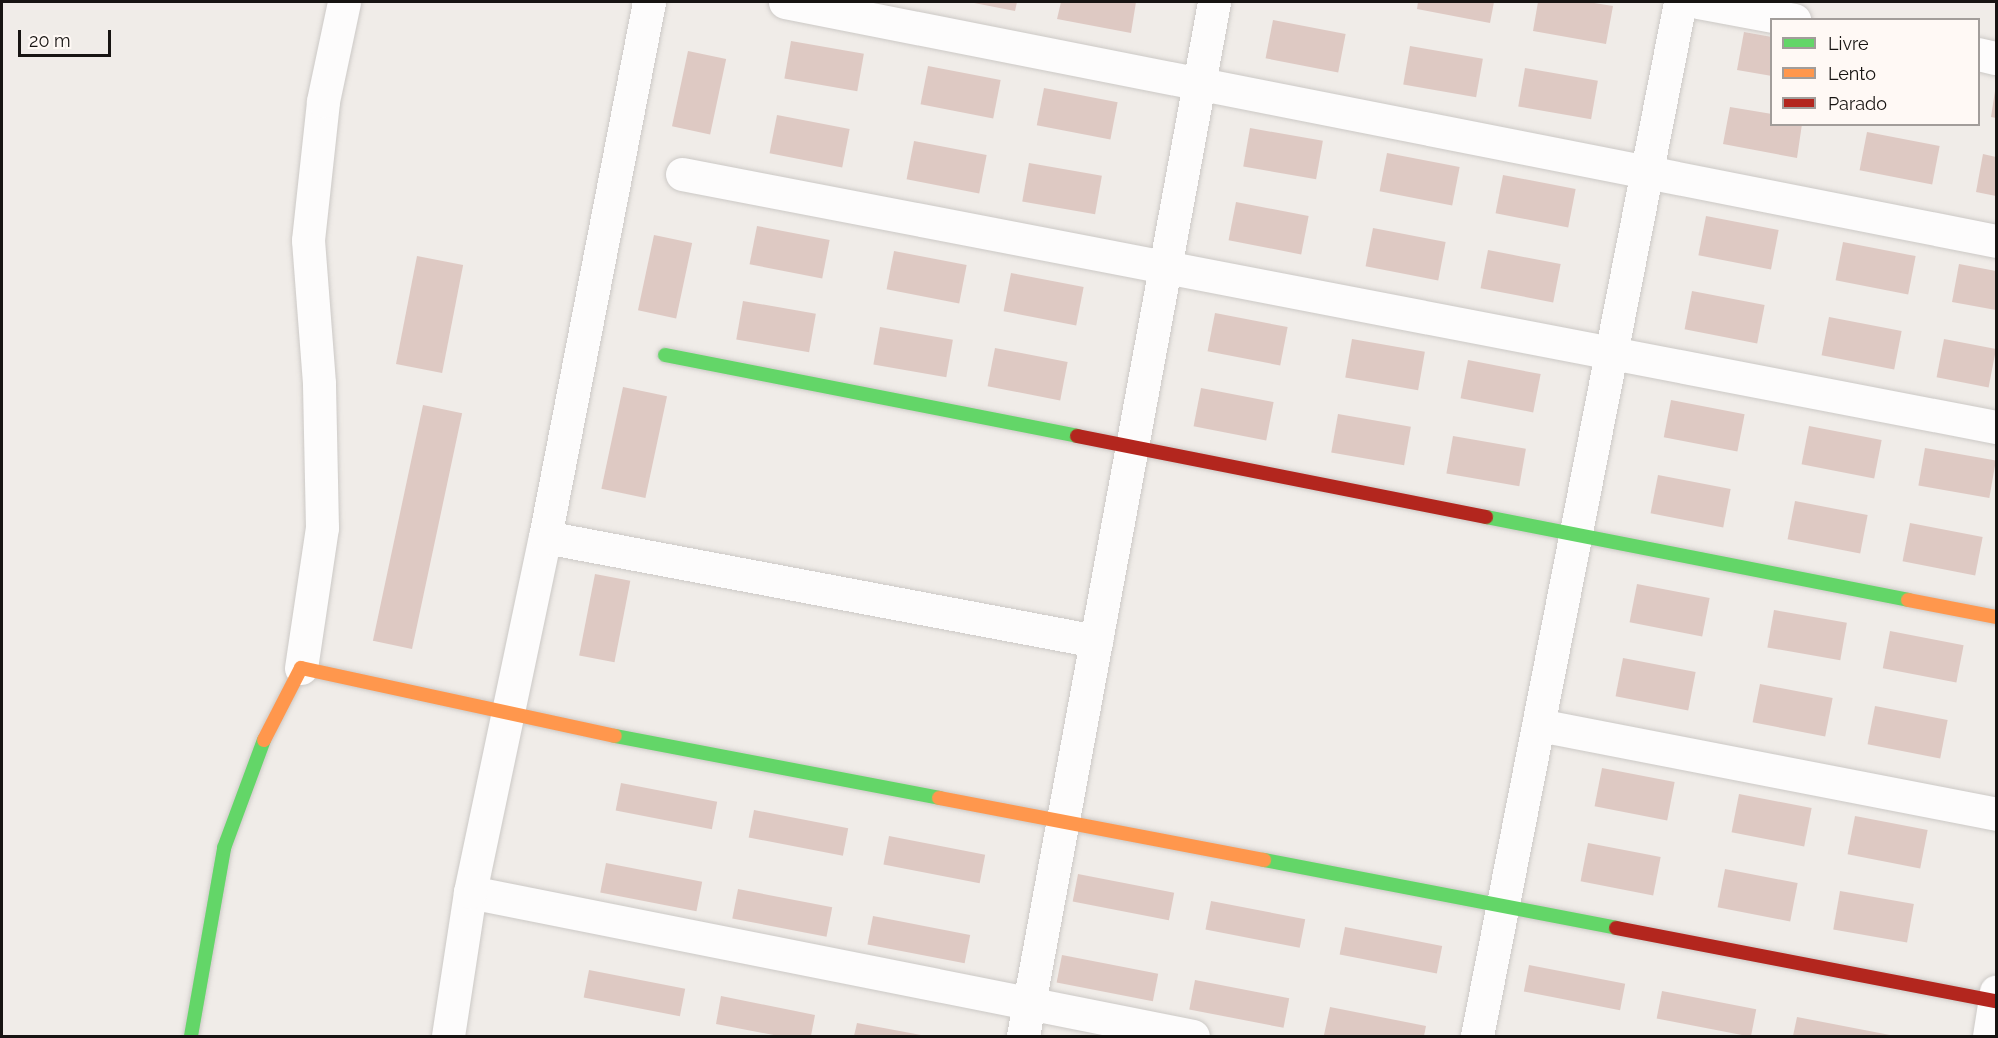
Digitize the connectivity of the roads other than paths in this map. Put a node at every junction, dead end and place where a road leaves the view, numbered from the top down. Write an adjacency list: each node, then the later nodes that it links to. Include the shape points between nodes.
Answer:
1 (344, 2): 23 (street, via 323,101 308,240 319,383 322,528)
2 (649, 2): 20 (street)
3 (784, 2): 10 (street)
4 (1214, 2): 10 (street)
5 (1680, 2): 11 (street)
6 (1698, 2): 7 (street)
7 (1783, 18)
8 (1980, 54): 9 (street)
9 (1996, 57)
10 (1199, 82): 11 (street); 14 (street)
11 (1647, 171): 13 (street); 15 (street)
12 (682, 174): 14 (street)
13 (1996, 241)
14 (1165, 265): 15 (street); 18 (street)
15 (1610, 351): 17 (street); 19 (street)
16 (665, 355): 18 (street)
17 (1996, 427)
18 (1131, 445): 19 (street); 22 (street)
19 (1575, 533): 21 (street); 25 (street)
20 (545, 537): 22 (street); 24 (street)
21 (1996, 617)
22 (1096, 641): 27 (street)
23 (301, 668): 24 (street); 32 (street, via 256,756 224,848)
24 (507, 715): 27 (street); 28 (street)
25 (1539, 725): 26 (street); 29 (street)
26 (1996, 814)
27 (1060, 820): 29 (street); 31 (street)
28 (470, 892): 31 (street); 33 (street)
29 (1502, 908): 30 (street); 36 (street)
30 (1996, 998): 37 (street)
31 (1030, 1004): 34 (street); 35 (street)
32 (191, 1036)
33 (448, 1036)
34 (1023, 1036)
35 (1193, 1036)
36 (1477, 1036)
37 (1989, 1036)

